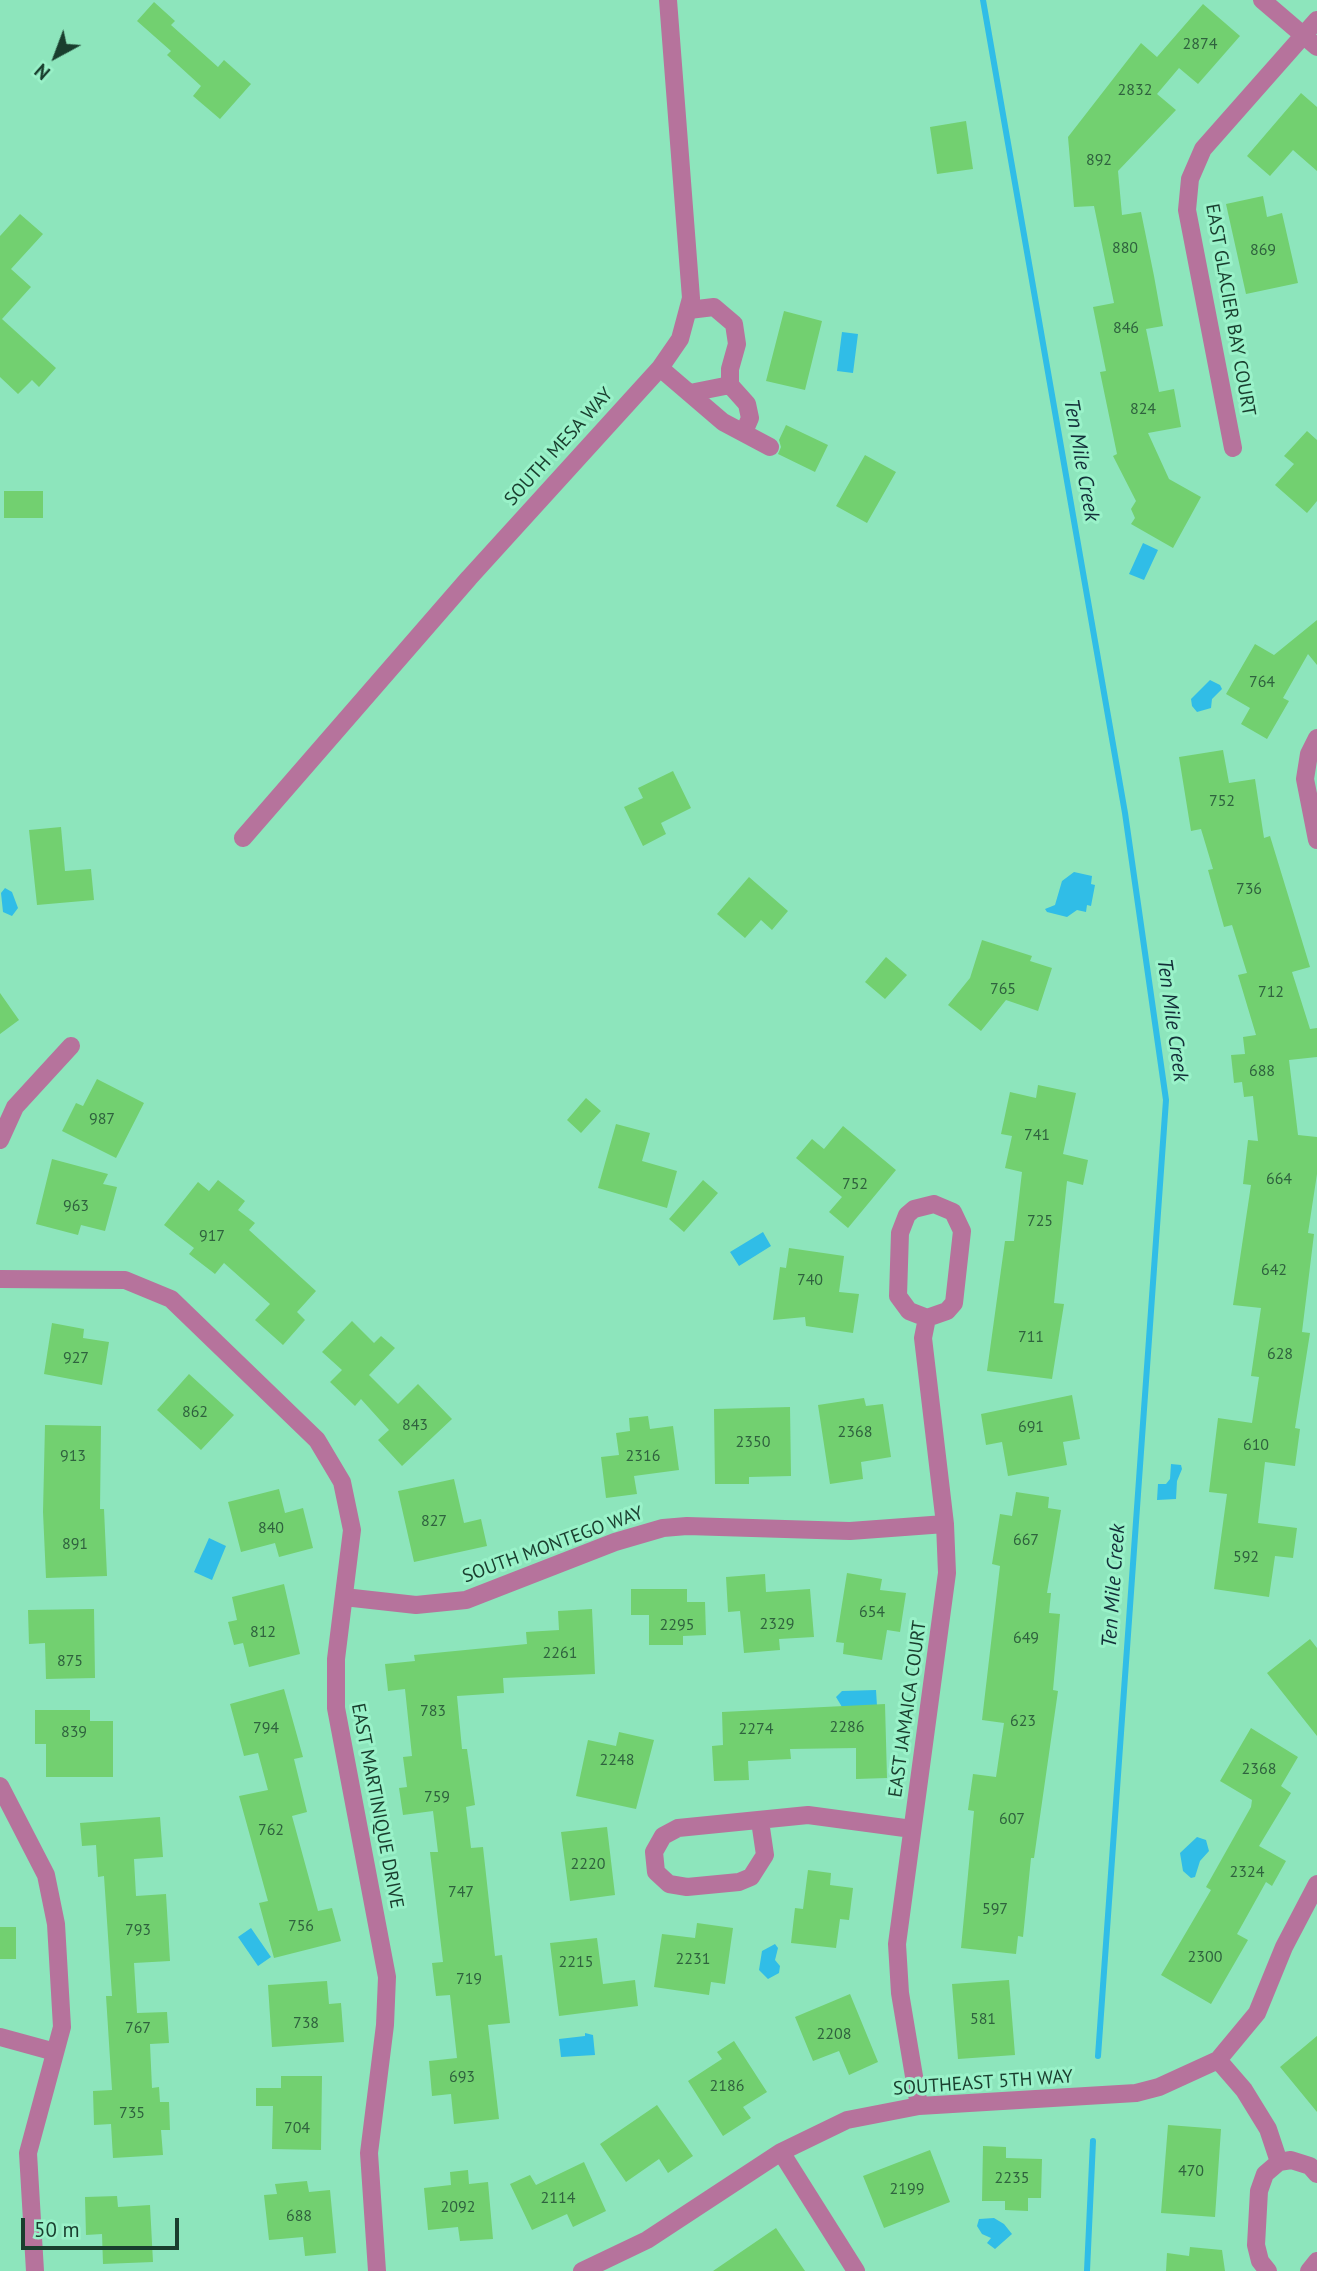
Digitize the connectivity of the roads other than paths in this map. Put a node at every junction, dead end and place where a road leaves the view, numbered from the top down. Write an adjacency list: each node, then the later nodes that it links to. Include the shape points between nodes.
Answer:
1 (667, 0): 5 (street, SOUTH MESA WAY)
2 (1262, 0): 4 (street)
3 (1317, 20): 4 (street)
4 (1310, 42): 11 (street, EAST GLACIER BAY COURT, via 1203,149 1190,179 1187,210)
5 (689, 310): 6 (street, SOUTH MESA WAY, via 680,339); 7 (street, via 714,307 734,324 737,344)
6 (660, 368): 8 (street); 13 (street, SOUTH MESA WAY, via 469,578)
7 (730, 385): 8 (street); 9 (street, via 747,404 750,418)
8 (690, 393): 9 (street, via 723,422)
9 (744, 432): 10 (street)
10 (770, 447)
11 (1233, 448)
12 (1317, 738): 14 (street, via 1304,779)
13 (243, 838)
14 (1317, 840)
15 (71, 1046): 16 (street, via 15,1107)
16 (1, 1131)
17 (0, 1279): 20 (street, EAST MARTINIQUE DRIVE, via 125,1280 171,1299 317,1440 331,1460 342,1482 352,1530)
18 (927, 1318): 18 (street, via 909,1311 898,1296 900,1233 914,1209 934,1204 953,1212 962,1231 954,1303 947,1311); 19 (street, EAST JAMAICA COURT, via 923,1338)
19 (945, 1524): 20 (street, SOUTH MONTEGO WAY, via 850,1531 663,1528 466,1600 416,1605); 23 (street, EAST JAMAICA COURT, via 945,1598)
20 (344, 1597): 34 (street, EAST MARTINIQUE DRIVE, via 336,1659 336,1708 387,1977 369,2153)
21 (0, 1786): 26 (street, via 36,1852 52,1899 62,2027)
22 (760, 1821): 22 (street, via 678,1828 663,1836 654,1852 656,1872 669,1884 687,1887 751,1877 765,1855); 23 (street, via 808,1815)
23 (912, 1829): 28 (street, EAST JAMAICA COURT, via 897,1969)
24 (1317, 1884): 27 (street, SOUTHEAST 5TH WAY, via 1257,2013)
25 (0, 2036): 26 (street)
26 (55, 2052): 33 (street, via 28,2153)
27 (1218, 2060): 28 (street, SOUTHEAST 5TH WAY, via 1136,2093); 30 (street, via 1268,2129)
28 (919, 2106): 29 (street, SOUTHEAST 5TH WAY, via 847,2120)
29 (781, 2152): 35 (street, SOUTHEAST 5TH WAY, via 648,2240); 36 (street)
30 (1279, 2162): 31 (street, via 1301,2161); 37 (street, via 1265,2174 1259,2191 1257,2253)
31 (1317, 2174)
32 (1317, 2260): 38 (street)
33 (35, 2271)
34 (377, 2271)
35 (582, 2271)
36 (856, 2271)
37 (1268, 2271)
38 (1309, 2271)

